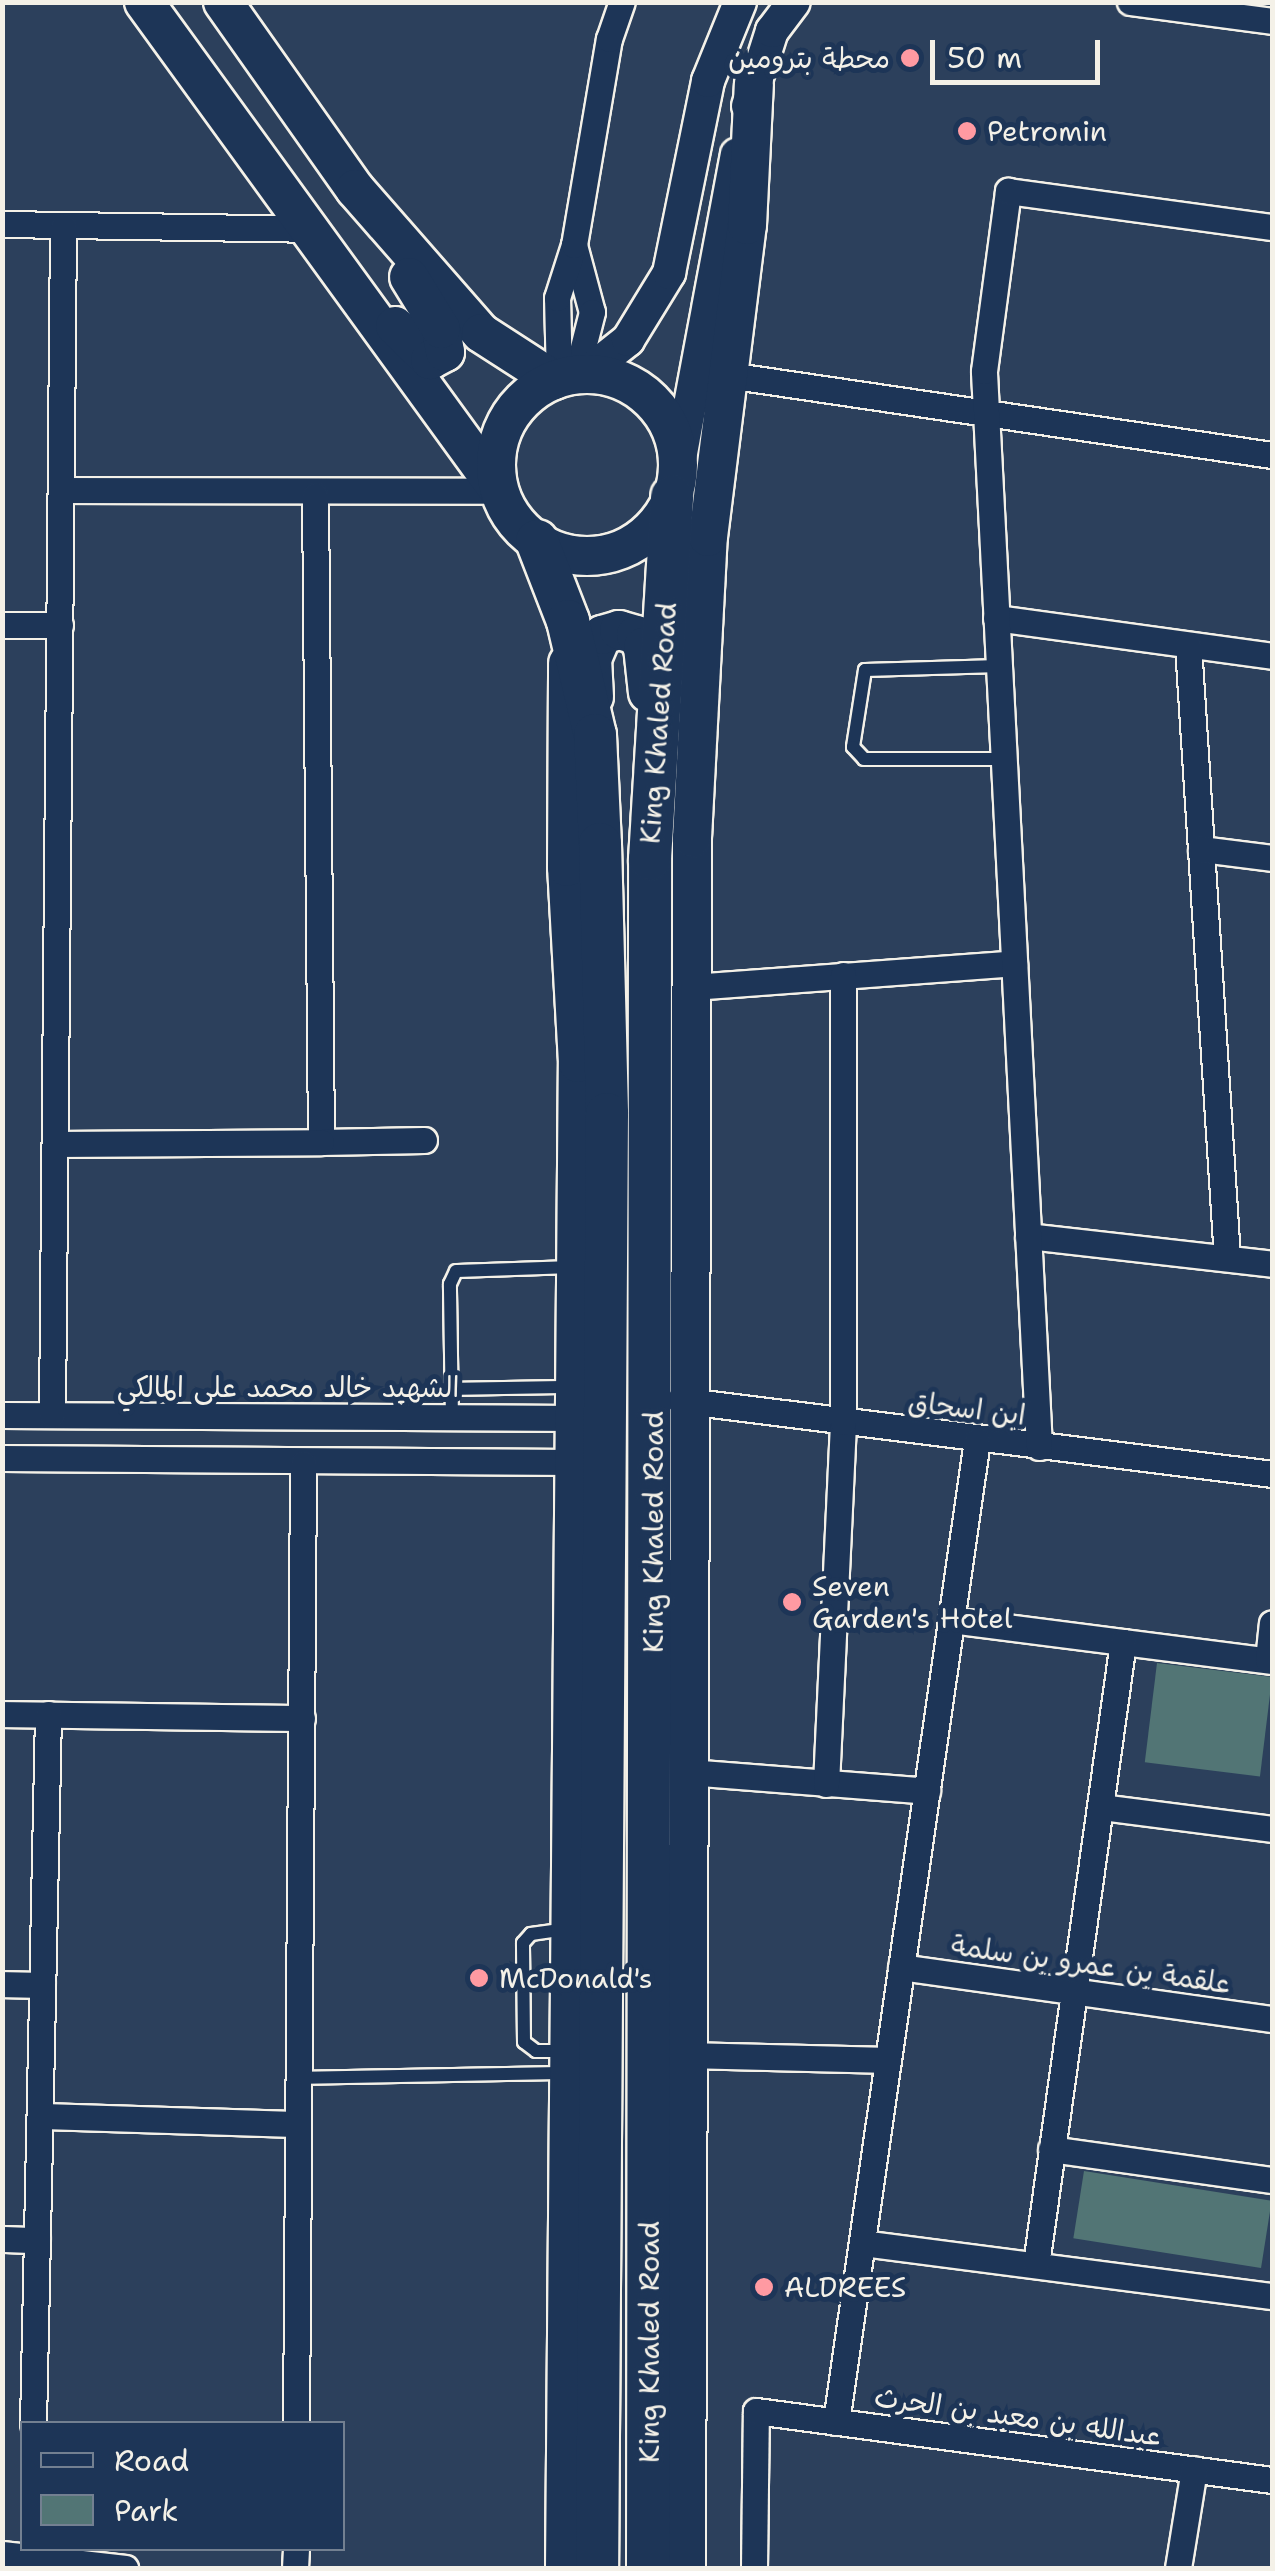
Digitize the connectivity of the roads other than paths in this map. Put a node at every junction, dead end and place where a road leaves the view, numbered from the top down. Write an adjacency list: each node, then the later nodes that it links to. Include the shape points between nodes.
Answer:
1 (144, 2): 13 (main road)
2 (223, 2): 9 (main road)
3 (622, 2): 14 (street, via 609,38)
4 (740, 2): 16 (street, via 708,80 670,273 628,340)
5 (794, 2): 8 (street, via 772,32)
6 (1130, 2): 7 (street)
7 (1272, 21)
8 (754, 84): 15 (main road, via 747,224); 19 (street)
9 (355, 189): 13 (main road, via 441,329 445,352 430,360); 16 (main road, via 481,332)
10 (2, 224): 11 (street)
11 (63, 226): 13 (street); 20 (street)
12 (1272, 227): 17 (street, via 1008,190 984,370)
13 (304, 229): 21 (main road)
14 (574, 245): 16 (street, via 555,317); 16 (street, via 592,296)
15 (728, 376): 17 (street); 38 (main road, via 707,555)
16 (568, 377): 19 (main road, via 627,385 662,413); 21 (main road, via 512,413 497,451)
17 (986, 418): 18 (street); 24 (street)
18 (1272, 455)
19 (675, 483): 23 (main road, via 650,530 616,552 588,556); 32 (main road, King Khaled Road)
20 (61, 490): 22 (street); 26 (street)
21 (499, 490): 22 (street); 23 (main road, via 520,528)
22 (315, 495): 40 (street)
23 (537, 542): 25 (main road, King Khaled Road)
24 (996, 618): 28 (street); 30 (street)
25 (568, 621): 31 (main road, King Khaled Road); 45 (main road)
26 (60, 625): 27 (street); 41 (street)
27 (2, 626)
28 (1188, 645): 29 (street); 34 (street)
29 (1272, 656)
30 (999, 666): 33 (street); 33 (lane, via 865,670 853,748 864,759)
31 (595, 735): 32 (main road, via 592,658 602,635 619,630 636,635 643,647); 98 (main road, King Khaled Road, via 607,1114)
32 (655, 750): 47 (main road, King Khaled Road, via 650,859)
33 (1004, 758): 36 (street)
34 (1201, 849): 35 (street); 43 (street)
35 (1272, 858)
36 (1014, 963): 37 (street); 42 (street)
37 (843, 976): 38 (street); 52 (street)
38 (691, 987): 47 (main road)
39 (424, 1140): 40 (street)
40 (322, 1142): 41 (street)
41 (55, 1144): 50 (street)
42 (1028, 1236): 43 (street); 54 (street)
43 (1227, 1258): 44 (street)
44 (1272, 1264)
45 (576, 1267): 46 (lane, via 456,1271 450,1284); 48 (main road)
46 (452, 1389): 48 (lane); 51 (lane)
47 (672, 1399): 52 (street, ابن اسحاق); 66 (main road); 99 (main road, King Khaled Road)
48 (574, 1402): 51 (street, الشهيد خالد محمد على المالكي); 56 (main road)
49 (2, 1415): 50 (street, الشهيد خالد محمد على المالكي)
50 (52, 1415): 51 (street, الشهيد خالد محمد على المالكي)
51 (452, 1418)
52 (843, 1422): 53 (street, ابن اسحاق); 67 (street)
53 (977, 1440): 54 (street, ابن اسحاق); 59 (street)
54 (1038, 1447): 58 (street, ابن اسحاق)
55 (2, 1458): 57 (street)
56 (573, 1462): 57 (street); 78 (main road)
57 (302, 1463): 65 (street)
58 (1272, 1474)
59 (952, 1620): 61 (street); 68 (street)
60 (1272, 1623): 62 (street)
61 (1123, 1642): 62 (street); 69 (street)
62 (1270, 1660)
63 (2, 1714): 64 (street)
64 (48, 1714): 65 (street); 73 (street)
65 (302, 1718): 79 (street)
66 (688, 1772): 67 (street); 76 (main road)
67 (826, 1784): 68 (street)
68 (927, 1791): 71 (street)
69 (1101, 1808): 70 (street); 74 (street)
70 (1272, 1829)
71 (902, 1968): 74 (street, علقمة بن عمرو بن سلمة); 77 (street)
72 (2, 1984): 73 (street)
73 (42, 1985): 80 (street)
74 (1076, 1992): 75 (street, علقمة بن عمرو بن سلمة); 82 (street)
75 (1272, 2019)
76 (687, 2055): 77 (street); 100 (main road)
77 (888, 2060): 86 (street)
78 (568, 2062): 79 (lane); 97 (main road)
79 (299, 2078): 81 (street)
80 (40, 2116): 81 (street); 85 (street)
81 (298, 2124): 90 (street)
82 (1051, 2149): 83 (street); 87 (street)
83 (1272, 2180)
84 (2, 2239): 85 (street)
85 (37, 2240): 89 (street)
86 (862, 2242): 87 (street); 91 (street)
87 (1036, 2264): 88 (street)
88 (1272, 2296)
89 (33, 2421)
90 (296, 2421)
91 (836, 2422): 92 (street, عبدالله بن معبد بن الحرث); 101 (street, عبدالله بن معبد بن الحرث, via 756,2411)
92 (1194, 2469): 93 (street, عبدالله بن معبد بن الحرث); 102 (street)
93 (1272, 2480)
94 (30, 2552): 95 (street); 96 (street)
95 (2, 2554)
96 (125, 2568)
97 (565, 2568)
98 (597, 2568)
99 (648, 2568)
100 (686, 2568)
101 (754, 2568)
102 (1178, 2568)

